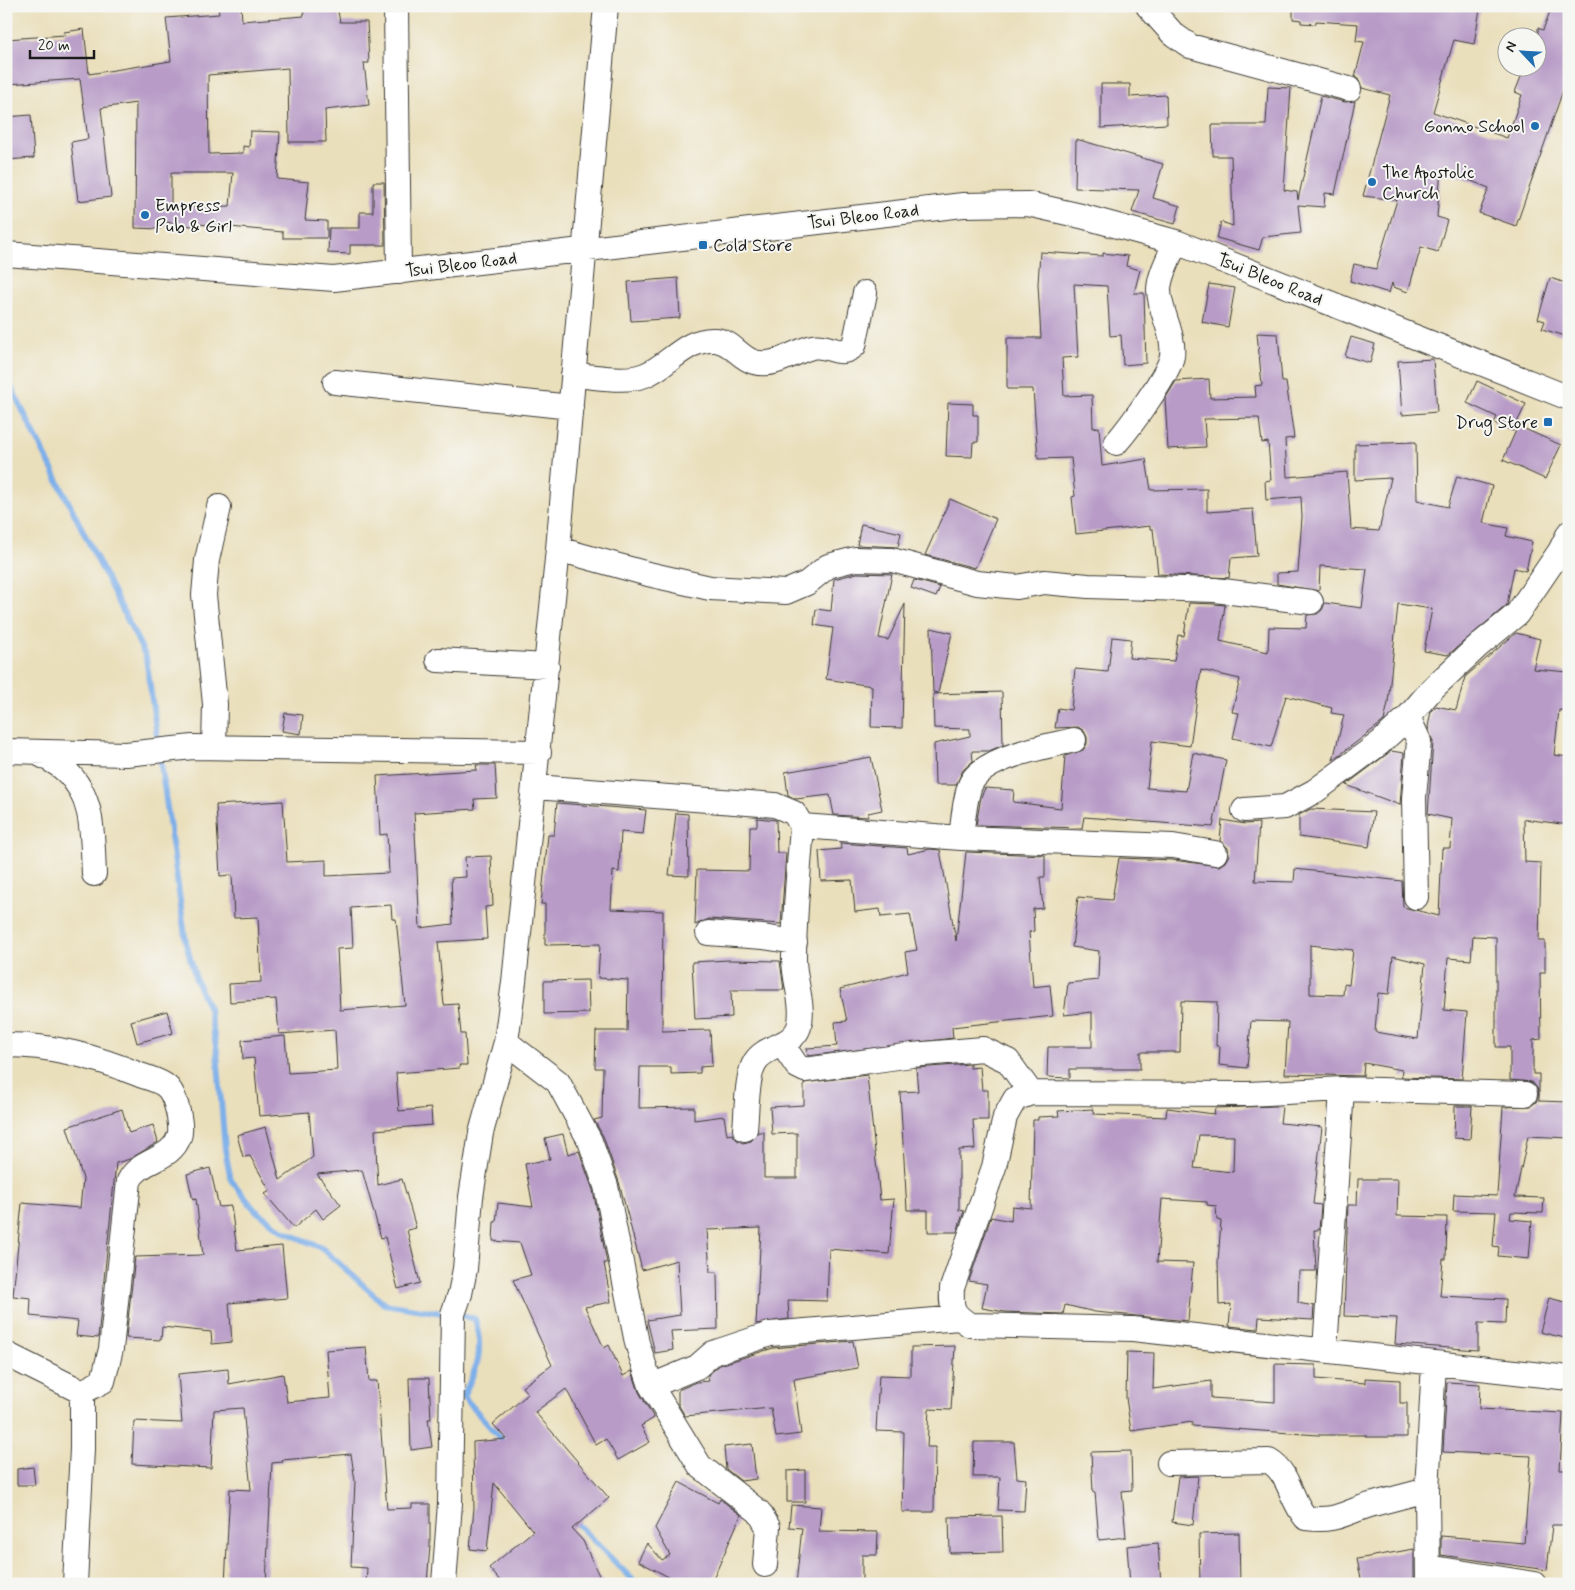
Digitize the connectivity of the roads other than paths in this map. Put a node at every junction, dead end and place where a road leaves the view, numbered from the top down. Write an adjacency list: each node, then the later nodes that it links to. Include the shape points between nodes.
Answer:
1 (396, 6): 8 (street)
2 (606, 6): 6 (street)
3 (1148, 6): 4 (street, via 1190,46)
4 (1350, 90)
5 (1176, 242): 6 (street, Tsui Bleoo Road, via 1028,204 962,204); 12 (street, Tsui Bleoo Road); 14 (street, via 1159,287 1172,358 1133,423)
6 (584, 248): 8 (street, Tsui Bleoo Road); 10 (street)
7 (6, 254): 8 (street, Tsui Bleoo Road, via 334,279)
8 (399, 272)
9 (865, 293): 10 (street, via 854,346 848,351 812,347 764,364 752,362 731,345 717,340 699,341 644,375 629,378)
10 (573, 375): 13 (street)
11 (334, 382): 13 (street)
12 (1569, 398)
13 (570, 407): 17 (street)
14 (1116, 443)
15 (219, 507): 23 (street, via 207,560 204,595 215,704)
16 (1569, 533): 21 (street, via 1517,614 1432,689)
17 (558, 549): 18 (street, via 710,588 786,592 807,583 828,566 855,559 874,559 892,560 997,585 1044,582 1215,590); 20 (street)
18 (1311, 602)
19 (438, 660): 20 (street)
20 (547, 666): 26 (street)
21 (1408, 717): 28 (street, via 1380,743 1315,791 1285,807); 33 (street, via 1419,741 1414,798)
22 (1074, 740): 30 (street, via 1002,759 977,774 969,787)
23 (203, 747): 25 (street, via 126,754); 26 (street)
24 (6, 752): 25 (street)
25 (36, 752): 32 (street, via 66,770 81,790 91,814)
26 (539, 752): 27 (street)
27 (535, 787): 29 (street, via 775,805 794,813); 36 (street)
28 (1244, 810)
29 (802, 826): 30 (street); 35 (street)
30 (961, 838): 31 (street, via 1173,846)
31 (1215, 853)
32 (94, 874)
33 (1416, 897)
34 (708, 933): 35 (street)
35 (795, 942): 37 (street, via 800,1012 798,1028 791,1040)
36 (506, 1042): 48 (street, via 558,1082 590,1141 606,1186 637,1343); 55 (street, via 481,1133 465,1269 452,1314 450,1503)
37 (782, 1044): 40 (street, via 797,1066 805,1070 983,1049 1008,1060); 42 (street, via 755,1061 750,1076)
38 (6, 1045): 49 (street, via 54,1048 109,1062 158,1082 167,1086 174,1096 179,1116 180,1136 174,1148 139,1168 129,1181 111,1350 103,1381)
39 (1342, 1089): 40 (street, via 1248,1094); 41 (street); 44 (street)
40 (1031, 1093): 43 (street, via 1015,1099 1006,1117 994,1167 952,1288 952,1307)
41 (1525, 1094)
42 (745, 1129)
43 (958, 1318): 44 (street, via 970,1325 1133,1330); 48 (street, via 770,1334 713,1353 698,1366)
44 (1325, 1350): 46 (street)
45 (6, 1354): 49 (street)
46 (1434, 1363): 47 (street); 51 (street)
47 (1569, 1378)
48 (651, 1386): 52 (street, via 700,1466 759,1512 768,1527)
49 (82, 1392): 54 (street)
50 (1169, 1463): 51 (street, via 1269,1461 1278,1466 1296,1506 1306,1518 1320,1520 1336,1519 1367,1506)
51 (1427, 1490): 53 (street)
52 (765, 1565)
53 (1428, 1575): 56 (street)
54 (75, 1584)
55 (444, 1584)
56 (1534, 1584)

